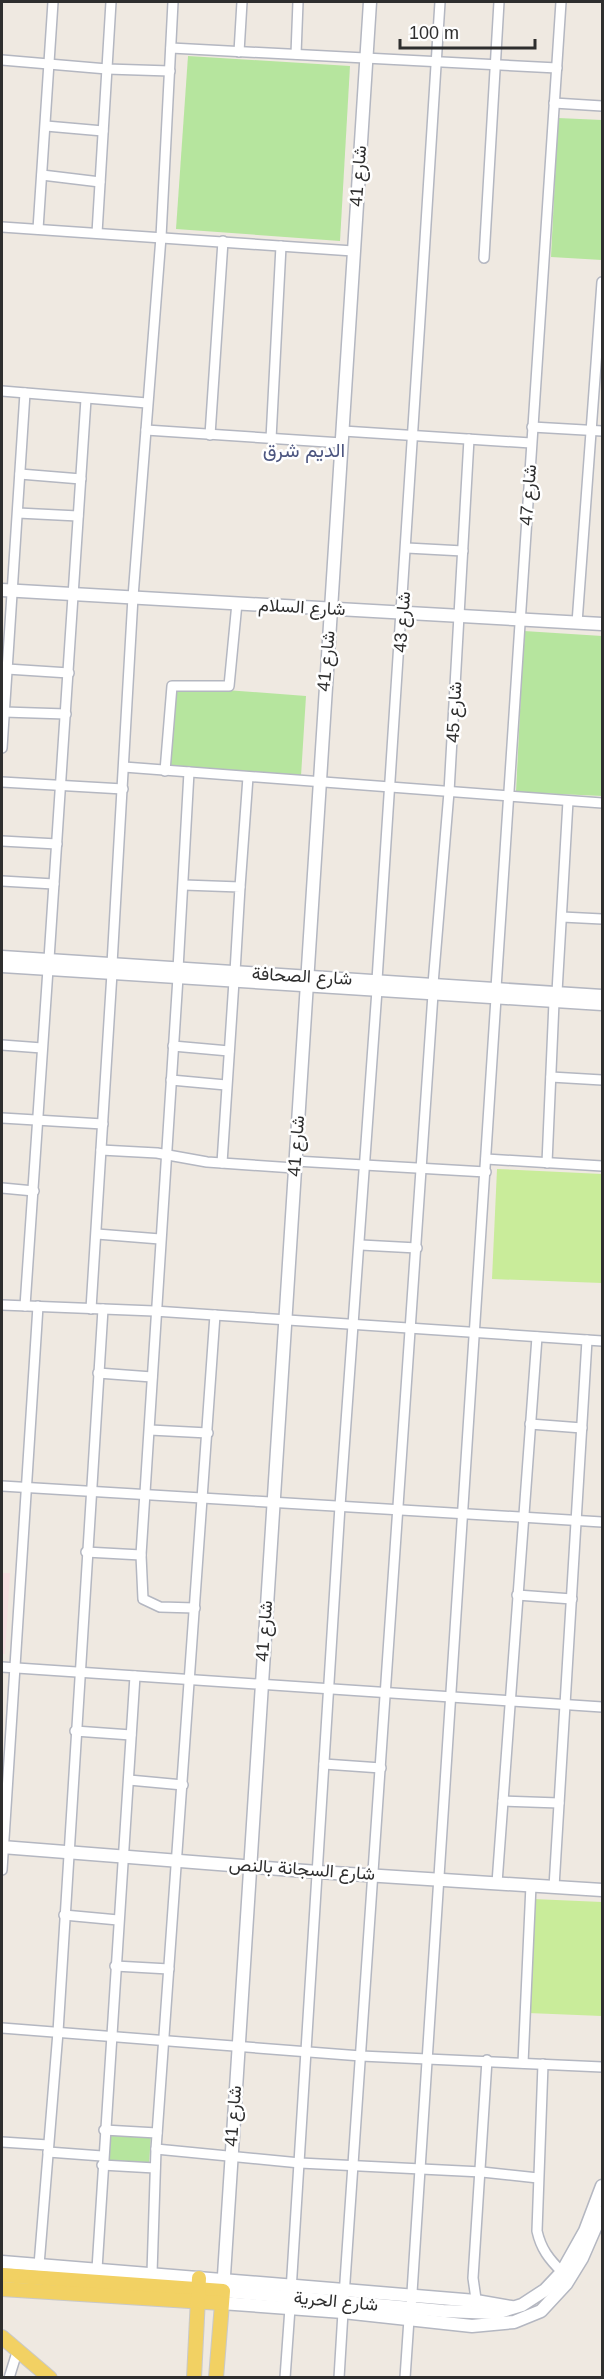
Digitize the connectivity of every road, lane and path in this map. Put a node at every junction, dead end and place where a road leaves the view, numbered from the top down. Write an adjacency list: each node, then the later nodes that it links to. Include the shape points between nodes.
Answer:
1 (53, 2): 16 (street)
2 (111, 2): 19 (street)
3 (173, 2): 10 (street)
4 (242, 2): 11 (street)
5 (298, 2): 12 (street)
6 (370, 2): 13 (main road, شارع 41)
7 (440, 2): 15 (street, شارع 43)
8 (499, 2): 17 (street)
9 (561, 2): 18 (street, شارع 47)
10 (171, 48): 11 (street); 20 (street)
11 (239, 52): 12 (street)
12 (296, 54): 13 (street)
13 (366, 57): 15 (street); 33 (main road, شارع 41)
14 (2, 60): 16 (street)
15 (436, 61): 17 (street); 46 (street, شارع 43)
16 (49, 65): 19 (street); 23 (street)
17 (495, 65): 18 (street); 34 (street)
18 (557, 68): 21 (street, شارع 47)
19 (107, 69): 20 (street); 24 (street)
20 (170, 71): 30 (street)
21 (554, 103): 22 (street); 41 (street, شارع 47)
22 (603, 106)
23 (46, 126): 24 (street); 25 (street)
24 (104, 131): 26 (street)
25 (42, 175): 26 (street); 28 (street)
26 (100, 182): 29 (street)
27 (2, 227): 28 (street)
28 (38, 228): 29 (street)
29 (97, 233): 30 (street)
30 (161, 237): 31 (street); 40 (street)
31 (223, 242): 32 (street); 45 (street)
32 (281, 246): 33 (street); 48 (street)
33 (353, 251): 47 (main road, شارع 41)
34 (484, 258)
35 (603, 282): 36 (street)
36 (599, 369): 43 (street)
37 (2, 391): 38 (street)
38 (25, 393): 39 (street); 51 (street)
39 (86, 399): 40 (street); 52 (street)
40 (147, 403): 42 (street)
41 (532, 427): 43 (street); 50 (street, شارع 47)
42 (146, 430): 45 (street); 59 (street)
43 (591, 430): 44 (street); 65 (street)
44 (603, 431)
45 (210, 435): 48 (street)
46 (414, 436): 47 (street); 49 (street); 55 (street, شارع 43)
47 (342, 437): 48 (street); 61 (main road, شارع 41)
48 (271, 438)
49 (469, 439): 50 (street); 56 (street, شارع 45)
50 (531, 443): 64 (street, شارع 47)
51 (20, 474): 52 (street); 53 (street)
52 (81, 479): 54 (street)
53 (18, 513): 54 (street); 57 (street)
54 (78, 516): 58 (street)
55 (407, 548): 56 (street); 62 (street, شارع 43)
56 (463, 551): 63 (street, شارع 45)
57 (7, 590): 58 (main road, شارع السلام); 67 (street)
58 (73, 595): 59 (main road, شارع السلام); 68 (street)
59 (133, 597): 60 (main road, شارع السلام); 72 (street)
60 (237, 603): 61 (main road, شارع السلام); 73 (street, via 229,686 172,686)
61 (331, 609): 62 (main road, شارع السلام); 77 (main road, شارع 41)
62 (403, 613): 63 (main road, شارع السلام); 80 (street, شارع 43)
63 (459, 616): 64 (main road, شارع السلام); 81 (street, شارع 45)
64 (519, 619): 65 (main road, شارع السلام); 82 (street, شارع 47)
65 (577, 623): 66 (main road, شارع السلام)
66 (603, 624)
67 (7, 669): 68 (street); 69 (street)
68 (69, 673): 70 (street)
69 (4, 712): 70 (street); 71 (street)
70 (66, 714): 78 (street)
71 (2, 748)
72 (124, 767): 73 (street); 79 (street)
73 (165, 771): 74 (street)
74 (189, 772): 75 (street); 89 (street)
75 (248, 777): 77 (street); 90 (street)
76 (2, 782): 78 (street)
77 (318, 783): 80 (street); 99 (main road, شارع 41)
78 (61, 786): 79 (street); 86 (street)
79 (123, 789): 96 (street)
80 (391, 789): 81 (street); 100 (street, شارع 43)
81 (449, 792): 82 (street); 101 (street, شارع 45)
82 (510, 796): 83 (street); 102 (street, شارع 47)
83 (568, 801): 84 (street); 91 (street)
84 (603, 803)
85 (2, 841): 86 (street)
86 (57, 844): 88 (street)
87 (2, 881): 88 (street)
88 (54, 884): 94 (street)
89 (184, 885): 90 (street); 97 (street)
90 (240, 887): 98 (street)
91 (562, 917): 92 (street); 104 (street)
92 (603, 919)
93 (2, 957): 94 (main road, شارع الصحافة)
94 (49, 964): 95 (main road, شارع الصحافة); 96 (main road, شارع الصحافة); 108 (street)
95 (2, 966)
96 (112, 968): 97 (main road, شارع الصحافة); 116 (street)
97 (178, 973): 98 (main road, شارع الصحافة); 107 (street)
98 (235, 976): 99 (main road, شارع الصحافة); 109 (street)
99 (308, 980): 100 (main road, شارع الصحافة); 122 (main road, شارع 41)
100 (377, 985): 101 (main road, شارع الصحافة); 123 (street, شارع 43)
101 (433, 989): 102 (main road, شارع الصحافة); 125 (street, شارع 45)
102 (496, 993): 104 (main road, شارع الصحافة); 119 (street, شارع 47)
103 (603, 996): 104 (main road, شارع الصحافة)
104 (556, 997): 105 (main road, شارع الصحافة); 110 (street)
105 (603, 1004)
106 (2, 1045): 108 (street)
107 (173, 1046): 109 (street); 111 (street)
108 (42, 1048): 115 (street)
109 (229, 1051): 113 (street)
110 (551, 1077): 112 (street); 121 (street)
111 (171, 1080): 113 (street); 118 (street)
112 (603, 1080)
113 (226, 1085): 120 (street)
114 (2, 1118): 115 (street)
115 (38, 1121): 116 (street); 128 (street)
116 (103, 1124): 117 (street)
117 (101, 1150): 118 (street); 129 (street)
118 (165, 1154): 120 (street); 130 (street)
119 (486, 1159): 121 (street); 126 (street, شارع 47)
120 (222, 1163): 122 (street)
121 (546, 1163): 124 (street)
122 (294, 1165): 123 (street); 140 (main road, شارع 41)
123 (364, 1165): 125 (street); 131 (street, شارع 43)
124 (602, 1165)
125 (423, 1169): 126 (street); 132 (street, شارع 45)
126 (486, 1172): 143 (street, شارع 47)
127 (2, 1188): 128 (street)
128 (34, 1191): 134 (street)
129 (97, 1234): 130 (street); 136 (street)
130 (160, 1239): 138 (street)
131 (361, 1245): 132 (street); 141 (street, شارع 43)
132 (417, 1248): 142 (street, شارع 45)
133 (2, 1305): 134 (street)
134 (25, 1306): 135 (street)
135 (38, 1306): 136 (street); 154 (street)
136 (91, 1309): 137 (street)
137 (103, 1309): 138 (street); 147 (street)
138 (156, 1311): 139 (street); 148 (street)
139 (215, 1316): 140 (street); 152 (street)
140 (284, 1320): 141 (street); 158 (main road, شارع 41)
141 (353, 1325): 142 (street); 159 (street, شارع 43)
142 (411, 1328): 143 (street); 160 (street, شارع 45)
143 (473, 1333): 144 (street); 161 (street, شارع 47)
144 (537, 1337): 145 (street); 149 (street)
145 (587, 1340): 146 (street); 150 (street)
146 (603, 1341)
147 (98, 1373): 148 (street); 155 (street)
148 (152, 1377): 151 (street)
149 (530, 1424): 150 (street); 162 (street)
150 (582, 1428): 163 (street)
151 (150, 1430): 152 (street); 156 (street)
152 (208, 1432): 157 (street)
153 (2, 1486): 154 (street)
154 (26, 1488): 155 (street); 171 (street)
155 (90, 1492): 156 (street); 165 (street)
156 (146, 1496): 157 (street); 166 (street)
157 (203, 1498): 158 (street); 169 (street)
158 (272, 1502): 159 (street); 175 (main road, شارع 41)
159 (340, 1506): 160 (street); 176 (street, شارع 43)
160 (397, 1510): 161 (street); 177 (street, شارع 45)
161 (461, 1514): 162 (street); 178 (street, شارع 47)
162 (523, 1518): 163 (street); 167 (street)
163 (577, 1521): 164 (street); 168 (street)
164 (603, 1522)
165 (86, 1552): 166 (street); 172 (street)
166 (141, 1555): 169 (street, via 143,1599 160,1607)
167 (517, 1595): 168 (street); 179 (street)
168 (572, 1599): 180 (street)
169 (195, 1608): 174 (street)
170 (2, 1667): 171 (street)
171 (15, 1668): 172 (street); 190 (street)
172 (79, 1672): 173 (street); 182 (street)
173 (135, 1676): 174 (street); 183 (street)
174 (190, 1679): 175 (street); 187 (street)
175 (260, 1683): 176 (street); 194 (main road, شارع 41)
176 (329, 1688): 177 (street); 184 (street, شارع 43)
177 (386, 1691): 178 (street); 185 (street, شارع 45)
178 (450, 1695): 179 (street); 198 (street, شارع 47)
179 (509, 1700): 180 (street); 188 (street)
180 (565, 1703): 181 (street); 189 (street)
181 (603, 1707)
182 (75, 1731): 183 (street); 191 (street)
183 (131, 1735): 186 (street)
184 (324, 1764): 185 (street); 196 (street, شارع 43)
185 (381, 1768): 197 (street, شارع 45)
186 (129, 1780): 187 (street); 192 (street)
187 (183, 1785): 193 (street)
188 (503, 1801): 189 (street); 199 (street)
189 (559, 1803): 201 (street)
190 (2, 1847): 191 (main road, شارع السجانة بالنص); 195 (street)
191 (67, 1852): 192 (main road, شارع السجانة بالنص); 203 (street)
192 (122, 1856): 193 (main road, شارع السجانة بالنص); 204 (street)
193 (176, 1860): 194 (main road, شارع السجانة بالنص); 206 (street)
194 (251, 1865): 196 (main road, شارع السجانة بالنص); 211 (main road, شارع 41)
195 (2, 1870)
196 (318, 1872): 197 (main road, شارع السجانة بالنص); 212 (street, شارع 43)
197 (374, 1874): 198 (main road, شارع السجانة بالنص); 213 (street, شارع 45)
198 (439, 1879): 199 (main road, شارع السجانة بالنص); 214 (street, شارع 47)
199 (496, 1883): 200 (main road, شارع السجانة بالنص)
200 (531, 1885): 201 (main road, شارع السجانة بالنص); 216 (street)
201 (554, 1887): 202 (main road, شارع السجانة بالنص)
202 (603, 1890)
203 (64, 1915): 204 (street); 208 (street)
204 (118, 1920): 205 (street)
205 (115, 1966): 206 (street); 209 (street)
206 (169, 1969): 210 (street)
207 (2, 2028): 208 (street)
208 (58, 2032): 209 (street); 222 (street)
209 (110, 2036): 210 (street); 219 (street)
210 (164, 2041): 211 (street); 220 (street)
211 (238, 2044): 212 (street); 224 (main road, شارع 41)
212 (307, 2052): 213 (street); 226 (street, شارع 43)
213 (361, 2056): 214 (street); 227 (street, شارع 45)
214 (426, 2058): 215 (street); 229 (street, شارع 47)
215 (487, 2060): 216 (street); 230 (street)
216 (524, 2063): 217 (street)
217 (543, 2064): 218 (street); 231 (street)
218 (603, 2067)
219 (104, 2130): 220 (street); 225 (street)
220 (157, 2133): 223 (street)
221 (2, 2142): 222 (street)
222 (48, 2149): 225 (street); 235 (street)
223 (156, 2149): 224 (street); 228 (street)
224 (230, 2156): 226 (street); 242 (main road, شارع 41)
225 (102, 2161): 228 (street); 236 (street)
226 (300, 2163): 227 (street); 243 (street, شارع 43)
227 (353, 2165): 229 (street); 244 (street, شارع 45)
228 (155, 2168): 238 (street)
229 (419, 2168): 230 (street); 245 (street, شارع 47)
230 (482, 2172): 231 (street); 246 (street, via 474,2278)
231 (538, 2178): 237 (street, via 540,2246)
232 (603, 2186): 237 (main road, via 585,2231)
233 (603, 2212): 246 (main road, شارع الحرية, via 574,2272 541,2310 514,2322)
234 (2, 2262): 235 (main road)
235 (39, 2265): 236 (main road)
236 (97, 2269): 238 (main road)
237 (562, 2272): 246 (main road, via 545,2290 515,2307)
238 (152, 2273): 241 (main road)
239 (2, 2276): 241 (main road, شارع الحرية)
240 (2, 2289): 241 (main road, شارع الحرية)
241 (198, 2290): 242 (main road, شارع الحرية); 251 (main road)
242 (222, 2292): 243 (main road, شارع الحرية); 252 (main road)
243 (291, 2296): 244 (main road); 244 (main road, شارع الحرية); 253 (street, شارع 43)
244 (344, 2301): 245 (main road); 245 (main road, شارع الحرية); 254 (street, شارع 45)
245 (411, 2308): 246 (main road); 246 (main road, شارع الحرية); 255 (street, شارع 47)
246 (478, 2314)
247 (2, 2337): 248 (main road)
248 (18, 2349): 249 (street); 250 (main road)
249 (9, 2378)
250 (50, 2378)
251 (194, 2378)
252 (216, 2378)
253 (285, 2378)
254 (339, 2378)
255 (405, 2378)

